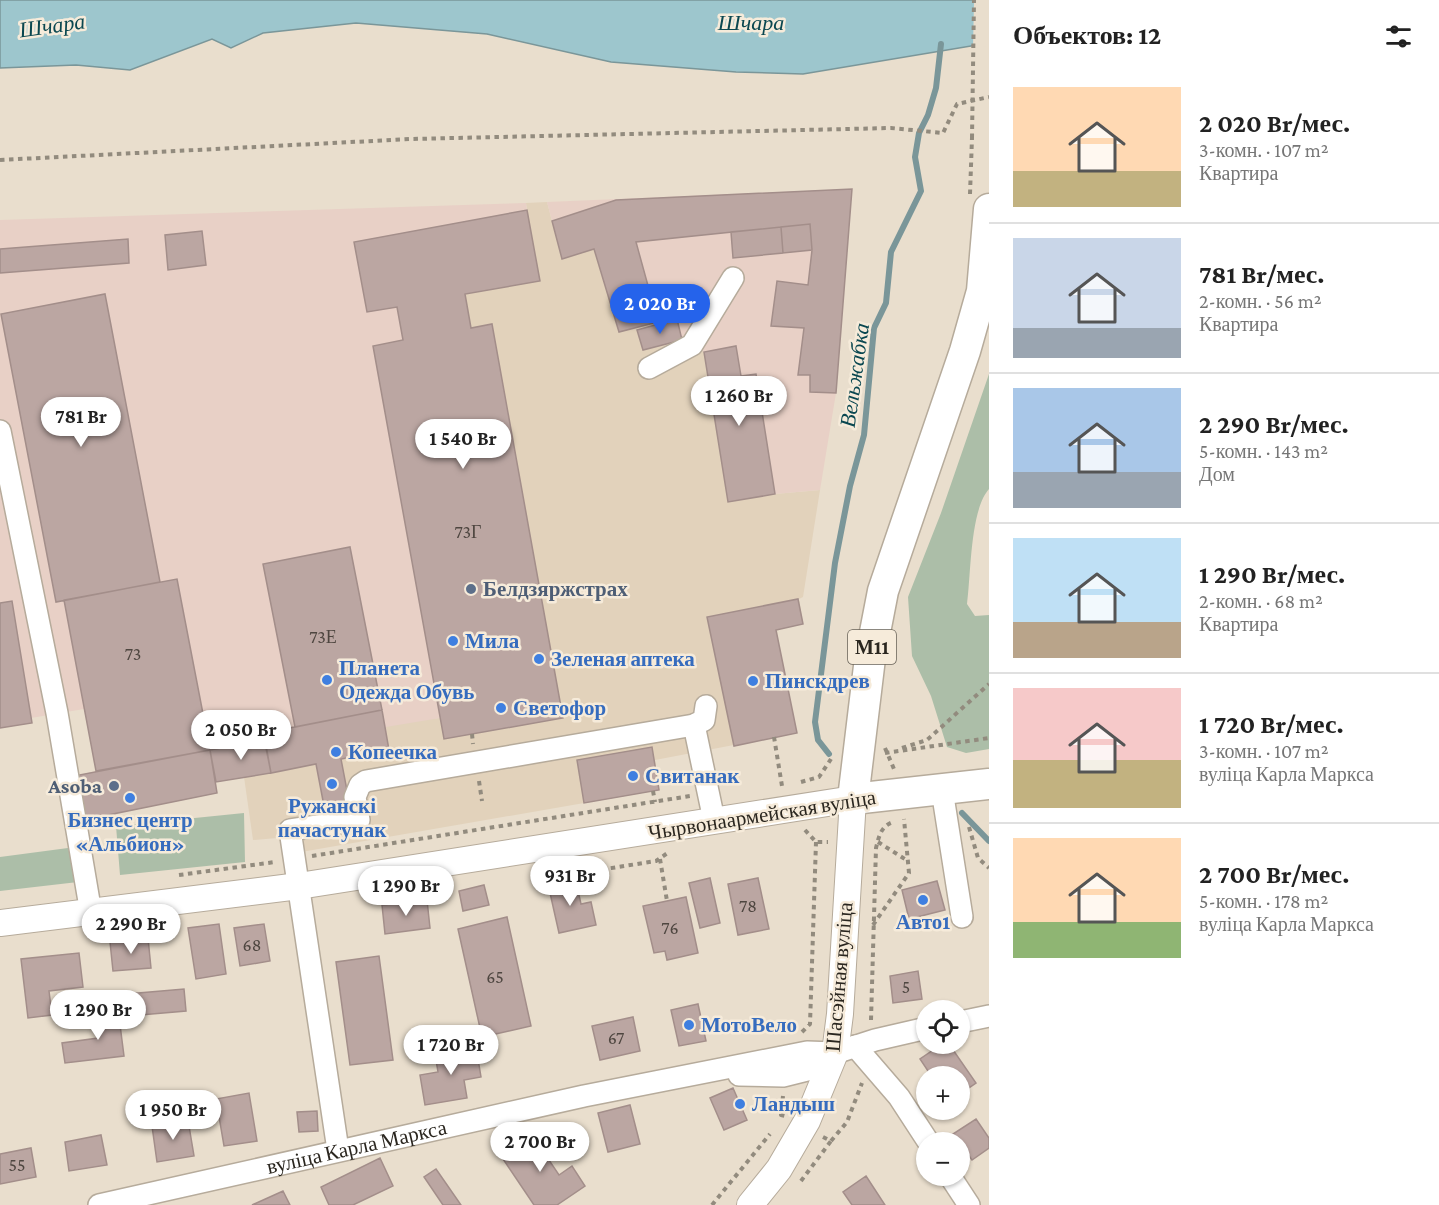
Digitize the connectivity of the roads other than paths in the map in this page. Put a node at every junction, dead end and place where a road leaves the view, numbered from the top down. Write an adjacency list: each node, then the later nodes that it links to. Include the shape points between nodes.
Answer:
1 (989, 209): 8 (highway, М11, via 982,291 883,591 870,658)
2 (733, 278): 3 (street, via 692,345)
3 (649, 368)
4 (0, 432): 12 (street, via 57,713)
5 (706, 706): 6 (street, via 704,720)
6 (694, 725): 10 (street); 11 (street, via 366,781 355,797 359,820 290,831)
7 (989, 784): 9 (highway, Чырвонаармейская вуліца)
8 (853, 799): 9 (highway, Чырвонаармейская вуліца); 10 (main road, Чырвонаармейская вуліца); 18 (main road, Шасэйная вуліца, via 840,1014)
9 (944, 802): 13 (street)
10 (714, 820): 11 (main road, Чырвонаармейская вуліца)
11 (299, 886): 12 (main road, Чырвонаармейская вуліца); 20 (street)
12 (91, 913): 14 (main road, Чырвонаармейская вуліца)
13 (962, 917)
14 (0, 924)
15 (989, 1016): 16 (street)
16 (970, 1020)
17 (916, 1031): 18 (street, вуліца Карла Маркса)
18 (845, 1049): 19 (street, via 899,1097); 20 (street, вуліца Карла Маркса, via 807,1052); 23 (main road, Шасэйная вуліца, via 779,1169)
19 (922, 1132)
20 (338, 1150): 22 (street, вуліца Карла Маркса)
21 (957, 1186): 24 (street)
22 (99, 1205)
23 (750, 1205)
24 (969, 1205)

